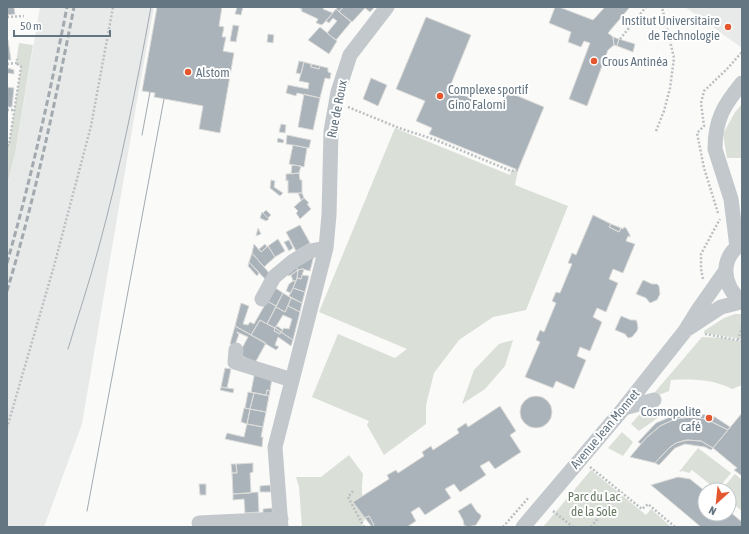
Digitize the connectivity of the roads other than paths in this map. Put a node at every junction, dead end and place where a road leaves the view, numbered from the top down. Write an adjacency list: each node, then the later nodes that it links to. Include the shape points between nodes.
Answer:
1 (387, 7): 6 (street, Rue de Roux, via 350,56 338,92 331,131)
2 (742, 83): 3 (street, via 720,115 715,141 715,149)
3 (731, 199): 4 (street); 5 (street)
4 (742, 215)
5 (740, 245): 7 (street, Avenue Jean Monnet, via 730,256)
6 (326, 248): 8 (street, via 310,251 292,262 274,277); 12 (street, Rue de Roux)
7 (726, 270): 9 (street, via 729,286); 10 (street, Avenue Jean Monnet)
8 (262, 299)
9 (742, 302): 10 (street, Avenue Jean Monnet, via 722,307)
10 (684, 333): 14 (street, Avenue Jean Monnet)
11 (236, 350): 12 (street, via 235,362)
12 (292, 380): 16 (street, Rue de Roux, via 275,448)
13 (654, 400): 14 (street)
14 (624, 408): 17 (street, Avenue Jean Monnet)
15 (199, 523): 16 (street, Rue de Roux)
16 (281, 523)
17 (523, 527)

